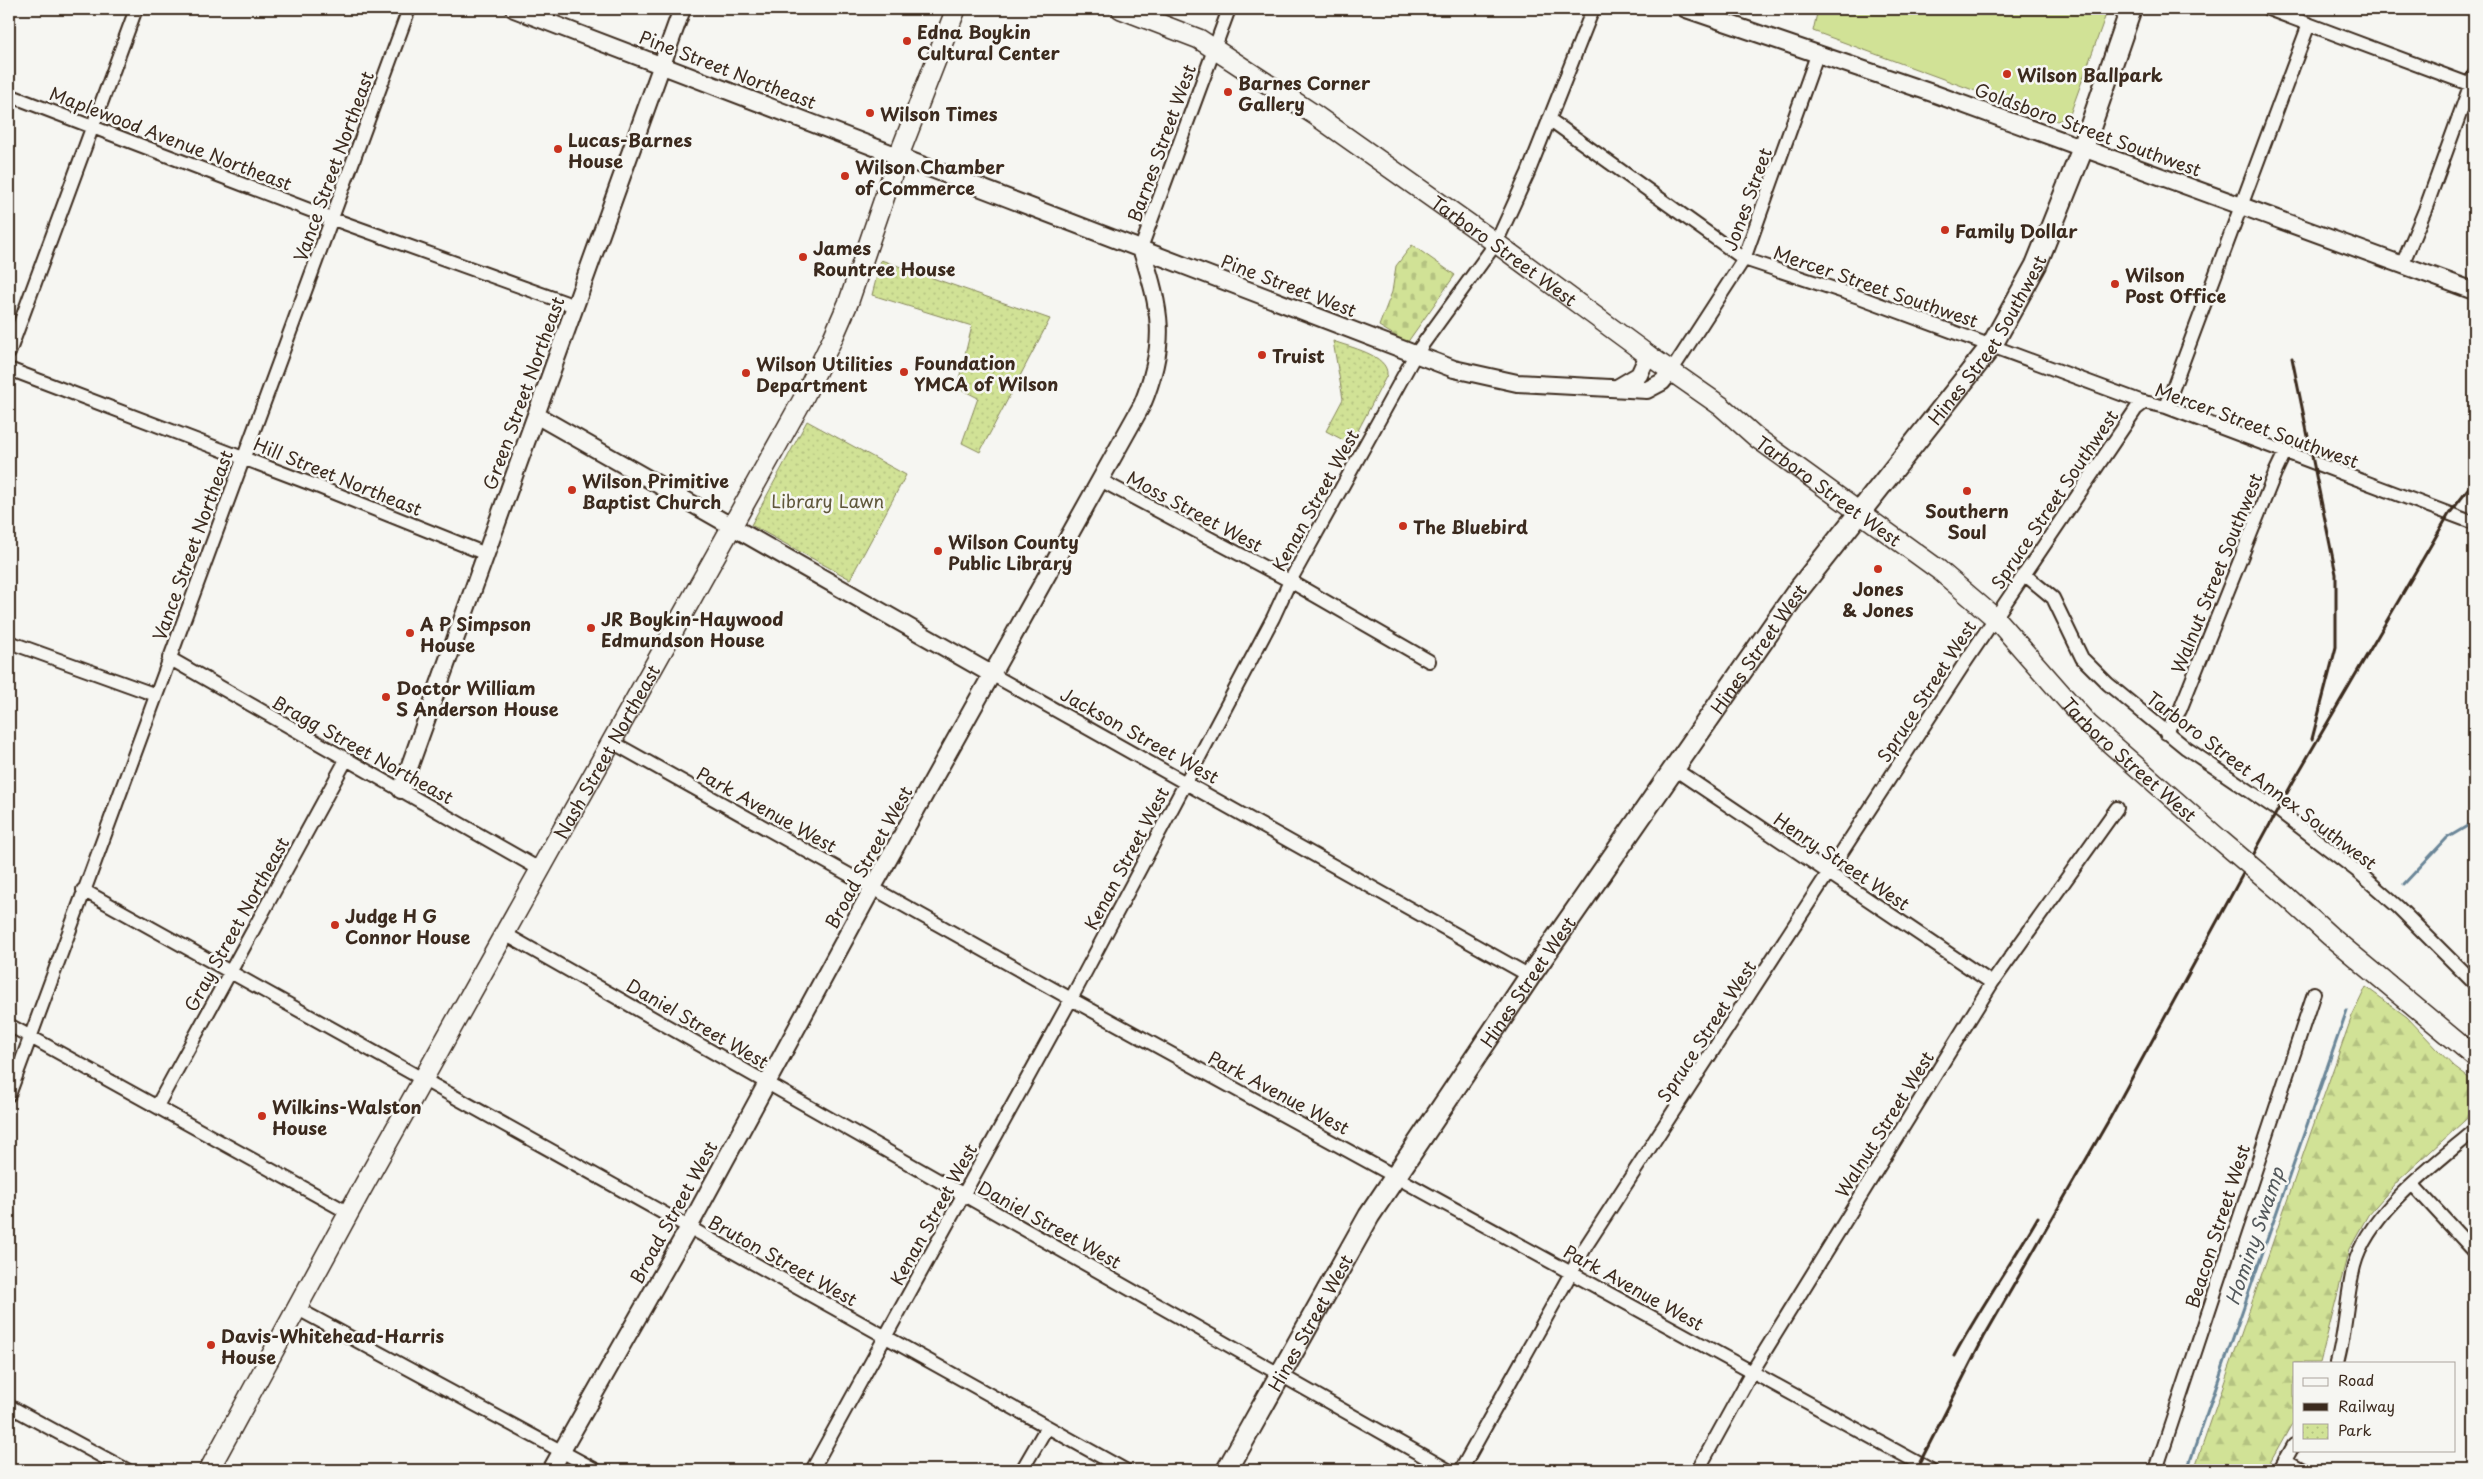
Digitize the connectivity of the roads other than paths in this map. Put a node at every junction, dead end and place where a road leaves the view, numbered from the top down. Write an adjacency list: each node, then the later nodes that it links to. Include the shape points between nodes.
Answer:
1 (136, 9): 19 (street)
2 (409, 9): 23 (street, Vance Street Northeast)
3 (514, 9): 15 (street, Pine Street Northeast)
4 (682, 9): 15 (street, Green Street Northeast)
5 (956, 9): 21 (main road, Nash Street Northeast)
6 (1121, 9): 13 (main road, Tarboro Street West, via 1200,39)
7 (1229, 9): 13 (street, Barnes Street West)
8 (1593, 9): 18 (street, Kenan Street West)
9 (1686, 9): 14 (street, Goldsboro Street Southwest)
10 (2131, 9): 20 (main road, Hines Street Southwest)
11 (2268, 9): 12 (street)
12 (2309, 24): 16 (street); 22 (street)
13 (1214, 49): 24 (main road, Tarboro Street West, via 1315,115); 25 (street, Barnes Street West)
14 (1817, 55): 20 (street, Goldsboro Street Southwest); 26 (street, Jones Street)
15 (662, 65): 21 (street, Pine Street Northeast); 29 (street, Green Street Northeast)
16 (2473, 82): 27 (street)
17 (9, 95): 19 (street, Maplewood Avenue Northeast)
18 (1549, 119): 24 (street, Kenan Street West); 26 (street, Mercer Street Southwest)
19 (90, 127): 23 (street, Maplewood Avenue Northeast); 31 (street)
20 (2083, 148): 22 (street, Goldsboro Street Southwest); 30 (main road, Hines Street Southwest, via 2036,265)
21 (898, 155): 25 (street, Pine Street West); 45 (main road, Nash Street Northeast, via 849,301 832,340 803,399)
22 (2240, 206): 27 (street, Goldsboro Street Southwest); 38 (street)
23 (333, 219): 29 (street, Maplewood Avenue Northeast); 41 (street, Vance Street Northeast)
24 (1496, 243): 32 (street, Kenan Street West); 33 (main road, Tarboro Street West)
25 (1141, 248): 32 (street, Pine Street West); 42 (street, Broad Street West, via 1159,312 1156,366 1142,405)
26 (1744, 259): 30 (street, Mercer Street Southwest); 35 (street, Jones Street)
27 (2402, 265): 28 (street, Goldsboro Street Southwest)
28 (2474, 292)
29 (575, 306): 39 (street, Green Street Northeast)
30 (1992, 345): 37 (street, Mercer Street Southwest); 43 (main road, Hines Street Southwest)
31 (9, 353)
32 (1415, 355): 36 (street, Pine Street West, via 1454,369 1517,383); 48 (street, Kenan Street West)
33 (1648, 355): 35 (main road, Tarboro Street West); 36 (street, via 1639,375)
34 (9, 369): 41 (street, Hill Street Northeast)
35 (1672, 370): 36 (street, Pine Street West, via 1662,382 1647,390); 43 (main road, Tarboro Street West)
36 (1617, 388)
37 (2145, 402): 38 (street, Mercer Street Southwest); 47 (street, Spruce Street Southwest, via 2136,409)
38 (2166, 407): 40 (street, Mercer Street Southwest)
39 (536, 415): 45 (street, Jackson Street West); 46 (street, Green Street Northeast)
40 (2285, 452): 44 (street, Mercer Street Southwest); 55 (street, Walnut Street Southwest, via 2180,710)
41 (243, 458): 46 (street, Hill Street Northeast); 51 (street, Vance Street Northeast)
42 (1102, 481): 48 (street, Moss Street West); 53 (street, Broad Street West)
43 (1859, 513): 49 (main road, Tarboro Street West, via 1939,570); 58 (main road, Hines Street West, via 1796,593)
44 (2474, 524)
45 (731, 527): 53 (street, Jackson Street West); 56 (main road, Nash Street Northeast)
46 (486, 554): 60 (street, Green Street Northeast)
47 (2024, 574): 49 (street, Spruce Street Southwest); 55 (street, Tarboro Street Annex Southwest, via 2053,598 2082,658)
48 (1290, 581): 52 (street, Moss Street West); 59 (street, Kenan Street West)
49 (1995, 618): 63 (street, Spruce Street West); 75 (main road, Tarboro Street West, bridge, via 2088,724 2330,936)
50 (9, 642): 54 (street)
51 (169, 658): 54 (street, Vance Street Northeast); 57 (street, Bragg Street Northeast)
52 (1429, 661)
53 (993, 675): 59 (street, Jackson Street West); 64 (street, Broad Street West)
54 (156, 695): 65 (street, Vance Street Northeast)
55 (2166, 733): 70 (street, Tarboro Street Annex Southwest, via 2279,811 2357,871)
56 (612, 742): 62 (main road, Nash Street Northeast); 64 (street, Park Avenue West)
57 (346, 760): 60 (street, Bragg Street Northeast); 67 (street, Gray Street Northeast)
58 (1672, 768): 63 (street, Henry Street West); 68 (main road, Hines Street West)
59 (1185, 783): 68 (street, Jackson Street West); 72 (street, Kenan Street West)
60 (401, 790): 62 (street, Bragg Street Northeast)
61 (2117, 808): 69 (street, Walnut Street West)
62 (541, 870): 66 (main road, Nash Street Northeast)
63 (1829, 874): 69 (street, Henry Street West); 87 (street, Spruce Street West, via 1586,1246)
64 (872, 888): 72 (street, Park Avenue West); 77 (street, Broad Street West)
65 (83, 890): 67 (street, Bruton Street West); 74 (street, Vance Street Northeast)
66 (505, 934): 76 (main road, Nash Street Northeast); 77 (street, Daniel Street West)
67 (230, 972): 76 (street, Bruton Street West); 79 (street, Gray Street Northeast)
68 (1530, 976): 81 (main road, Hines Street West)
69 (1992, 983): 91 (street, Walnut Street West)
70 (2474, 983)
71 (2314, 993): 110 (street, Beacon Street West)
72 (1071, 999): 81 (street, Park Avenue West); 83 (street, Kenan Street West)
73 (9, 1025): 74 (street)
74 (30, 1037): 78 (street, Vance Street Northeast); 79 (street)
75 (2474, 1056)
76 (424, 1079): 84 (main road, Nash Street Northeast); 85 (street, Bruton Street West)
77 (767, 1082): 83 (street, Daniel Street West); 85 (street, Broad Street West)
78 (9, 1095)
79 (157, 1106): 84 (street)
80 (2474, 1131): 82 (street)
81 (1396, 1175): 87 (street, Park Avenue West); 92 (main road, Hines Street West, via 1338,1269)
82 (2413, 1185): 86 (street); 90 (street, via 2376,1224 2354,1264)
83 (963, 1195): 89 (street, Kenan Street West); 92 (street, Daniel Street West)
84 (349, 1213): 88 (main road, Nash Street Northeast)
85 (689, 1227): 89 (street, Bruton Street West); 96 (street, Broad Street West)
86 (2474, 1251)
87 (1573, 1273): 91 (street, Park Avenue West); 107 (street, Spruce Street West)
88 (298, 1309): 96 (street); 99 (main road, Nash Street Northeast)
89 (885, 1337): 94 (street, Bruton Street West); 102 (street, Kenan Street West)
90 (2337, 1362)
91 (1752, 1372): 108 (street, Walnut Street West); 109 (street, Park Avenue West)
92 (1279, 1375): 105 (main road, Hines Street West); 106 (street, Daniel Street West)
93 (9, 1406): 98 (street)
94 (1047, 1427): 103 (street); 104 (street, Bruton Street West)
95 (2293, 1447): 97 (street)
96 (561, 1452): 100 (street, Broad Street West); 101 (street)
97 (2282, 1465): 111 (street)
98 (127, 1470)
99 (208, 1470)
100 (551, 1470)
101 (596, 1470)
102 (812, 1470)
103 (1022, 1470)
104 (1125, 1470)
105 (1227, 1470)
106 (1448, 1470)
107 (1460, 1470)
108 (1698, 1470)
109 (1931, 1470)
110 (2156, 1470)
111 (2303, 1470)

